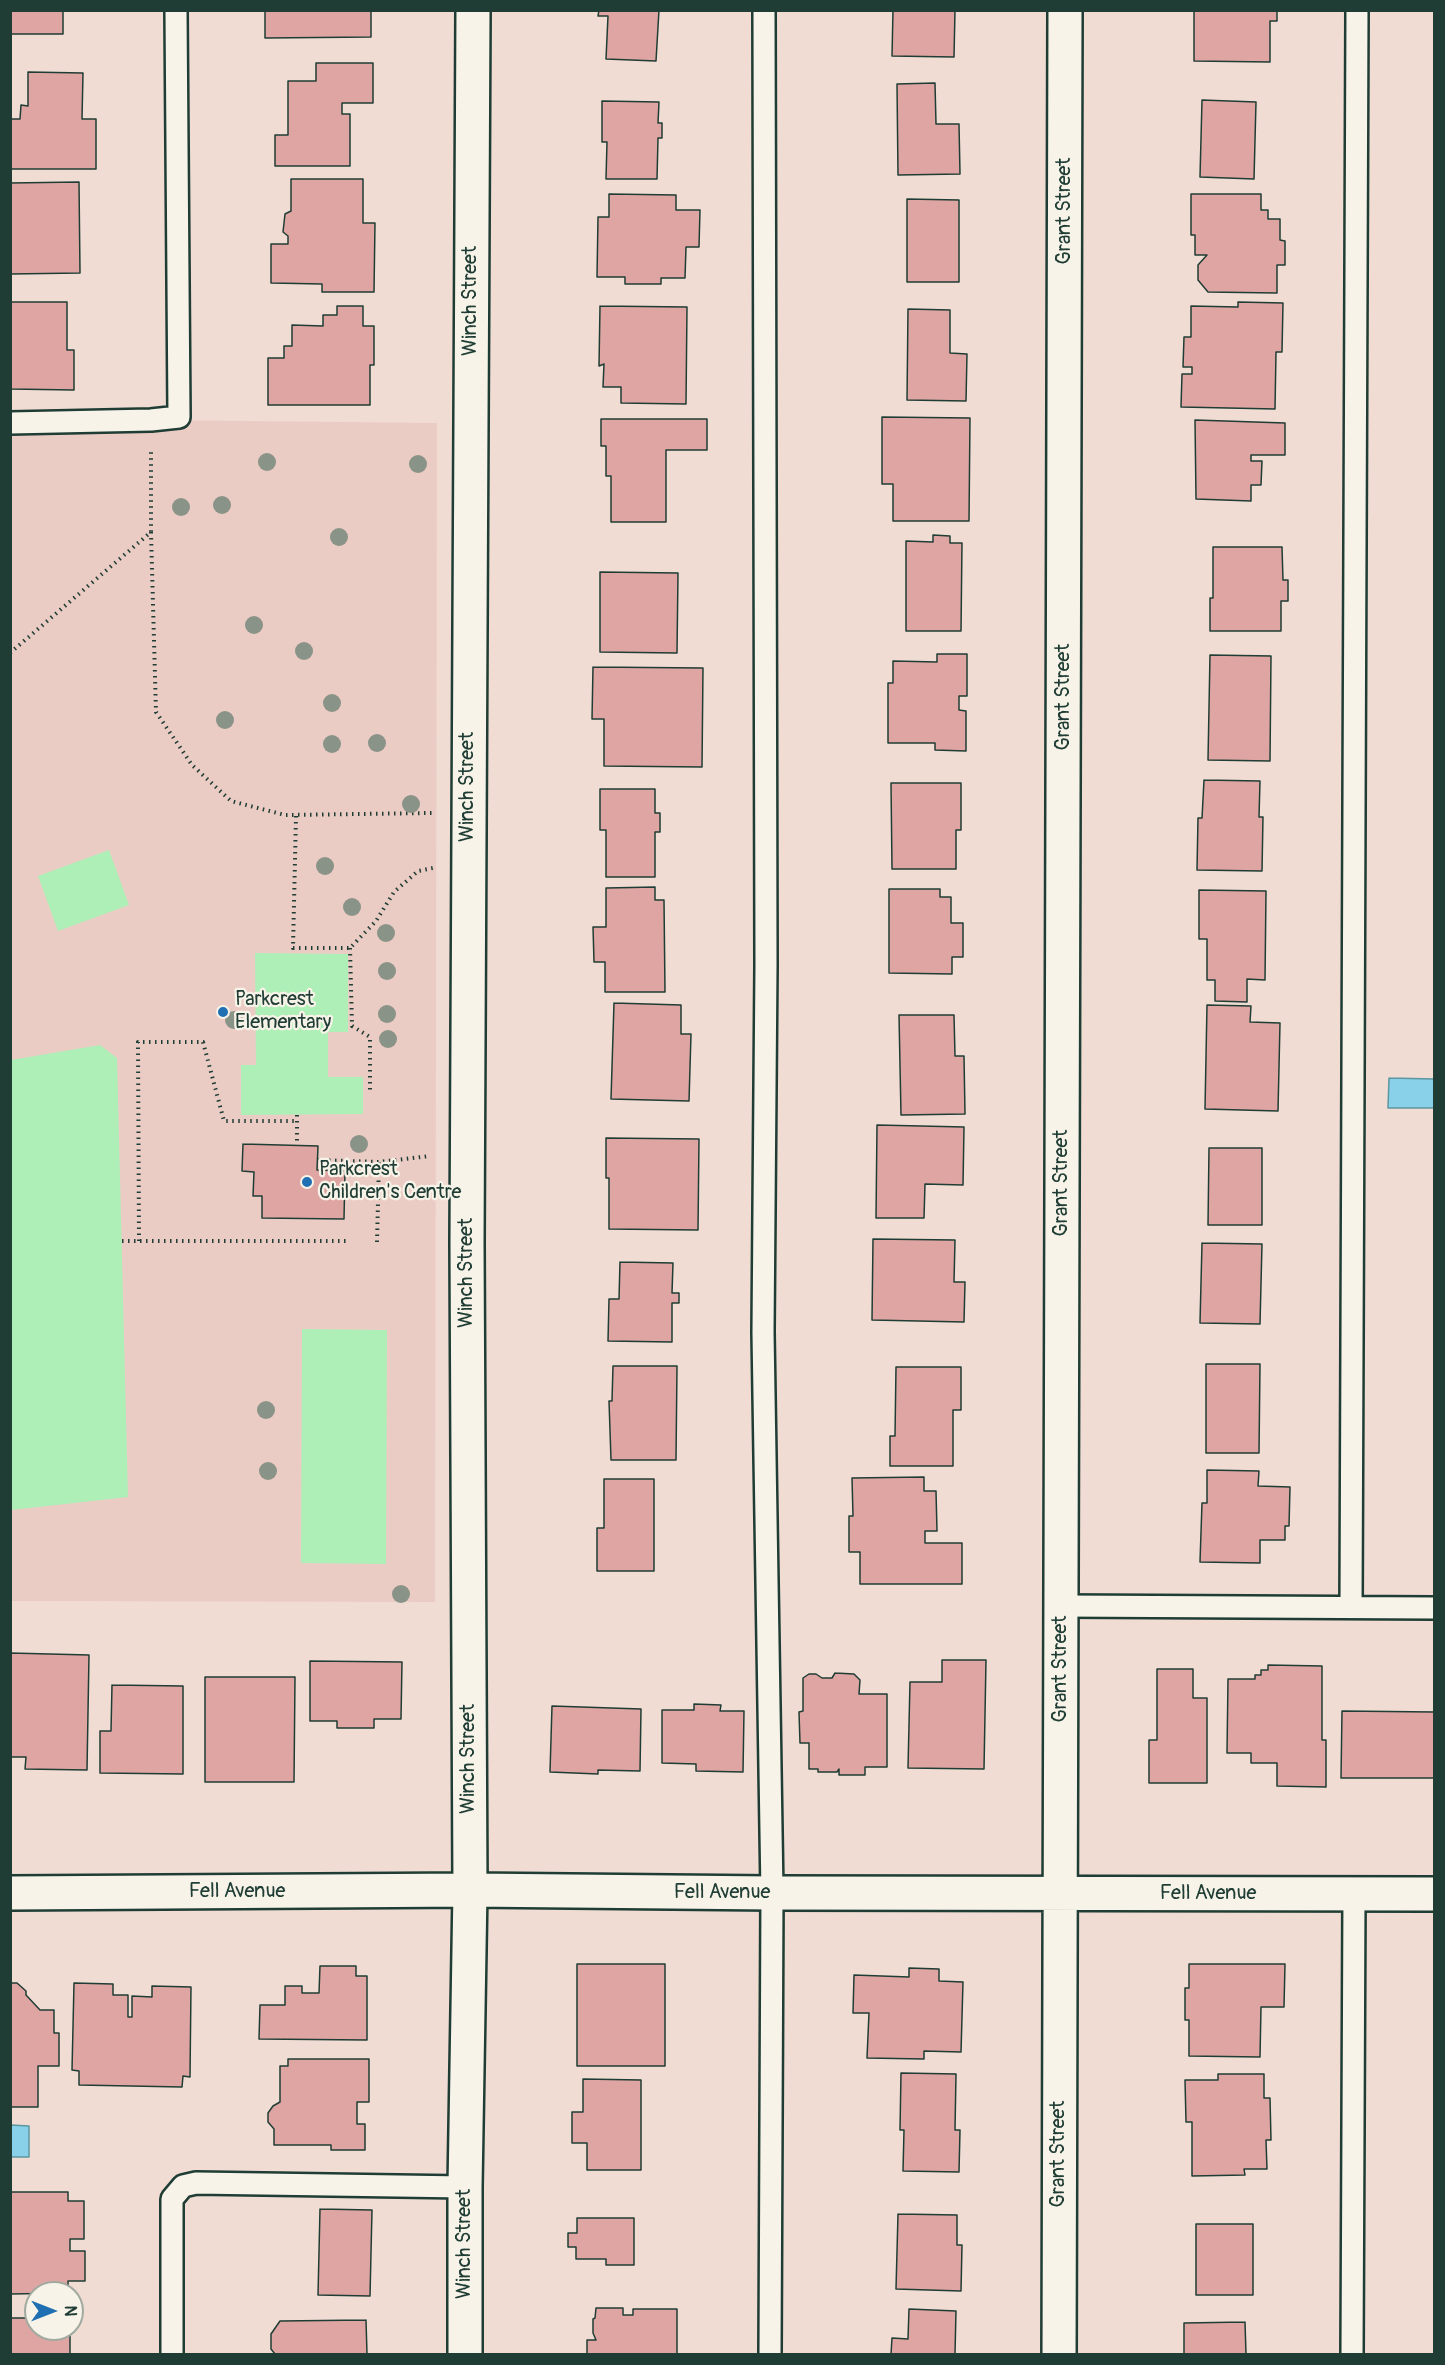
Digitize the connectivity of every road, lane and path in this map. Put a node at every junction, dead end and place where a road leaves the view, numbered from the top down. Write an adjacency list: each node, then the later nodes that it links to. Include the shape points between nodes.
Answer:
1 (176, 10): 6 (lane, via 179,417)
2 (473, 10): 28 (street, Winch Street, via 466,1230)
3 (764, 10): 30 (lane, via 763,1332)
4 (1065, 10): 25 (street, Grant Street)
5 (1357, 10): 26 (lane)
6 (151, 420): 7 (lane); 8 (path)
7 (10, 423)
8 (151, 532): 9 (path); 11 (path, via 156,712 192,765 231,801)
9 (10, 654)
10 (443, 813): 11 (path)
11 (296, 816): 13 (path, via 293,948)
12 (443, 866): 13 (path, via 418,871 394,892 376,921)
13 (350, 948): 14 (path, via 352,1026 370,1037)
14 (370, 1093)
15 (297, 1114): 16 (path)
16 (297, 1121): 17 (path); 22 (path, via 224,1121 203,1042 138,1042)
17 (297, 1146)
18 (432, 1155): 20 (path)
19 (317, 1160): 20 (path)
20 (379, 1162): 24 (path)
21 (122, 1241): 22 (path)
22 (139, 1241): 23 (path)
23 (348, 1241)
24 (377, 1242)
25 (1061, 1606): 26 (lane); 31 (street, Grant Street)
26 (1351, 1606): 27 (lane)
27 (1434, 1608)
28 (470, 1890): 29 (street, Fell Avenue); 30 (street, Fell Avenue); 34 (street, Winch Street)
29 (10, 1893)
30 (772, 1893): 31 (street, Fell Avenue); 37 (lane)
31 (1061, 1893): 32 (street, Fell Avenue); 38 (street, Grant Street)
32 (1354, 1894): 33 (street, Fell Avenue); 39 (lane)
33 (1434, 1894)
34 (465, 2187): 35 (lane, via 196,2183 183,2186 172,2199); 36 (street, Winch Street)
35 (172, 2355)
36 (465, 2355)
37 (770, 2355)
38 (1059, 2355)
39 (1352, 2355)

